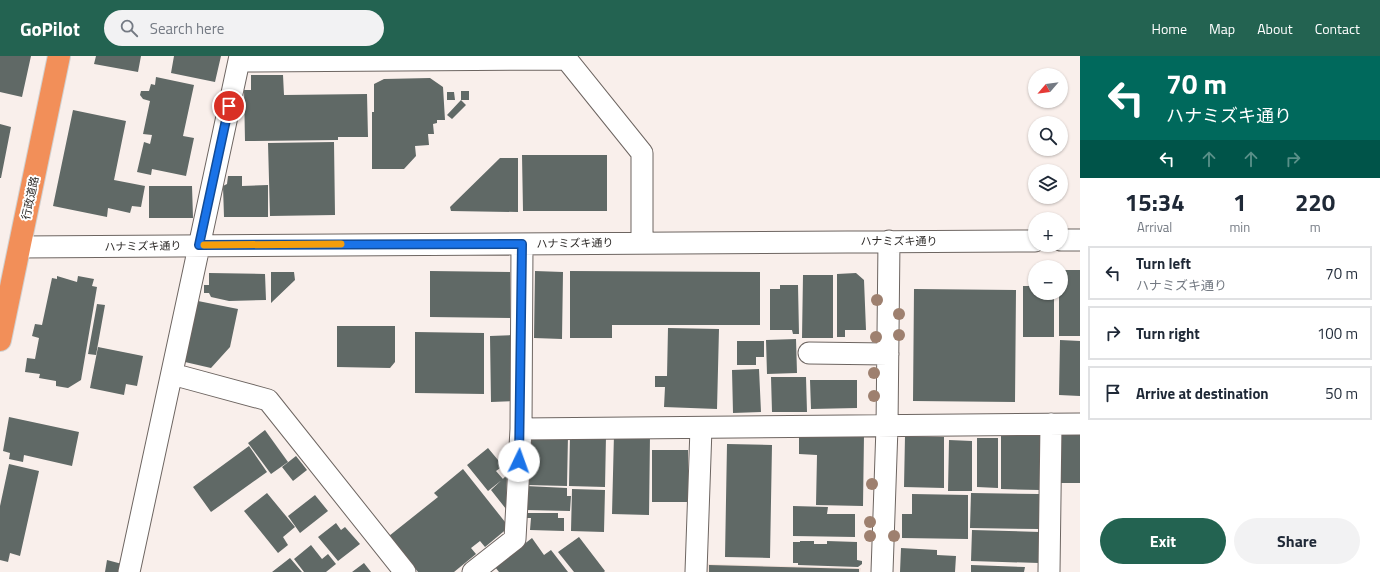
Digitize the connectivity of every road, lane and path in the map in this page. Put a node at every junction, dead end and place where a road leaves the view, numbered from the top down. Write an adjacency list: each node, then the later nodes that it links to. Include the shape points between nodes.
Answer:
1 (59, 56): 11 (highway, 行政道路)
2 (565, 58): 3 (street); 8 (street, via 642,152)
3 (240, 59): 10 (street)
4 (1028, 240): 7 (street, ハナミズキ通り)
5 (1068, 240): 6 (street)
6 (1080, 240)
7 (889, 241): 8 (street, ハナミズキ通り); 14 (street)
8 (642, 243): 9 (street, ハナミズキ通り)
9 (522, 244): 10 (street, ハナミズキ通り); 20 (street)
10 (199, 245): 11 (street, ハナミズキ通り); 15 (street)
11 (20, 247): 12 (highway, 行政道路)
12 (0, 340)
13 (808, 353): 14 (street)
14 (888, 354): 18 (street)
15 (172, 374): 21 (street); 22 (street, via 268,400)
16 (1051, 424): 17 (street); 18 (street); 26 (street)
17 (1080, 424)
18 (887, 427): 19 (street); 25 (street)
19 (701, 428): 20 (street); 24 (street)
20 (521, 429): 23 (street, via 515,539)
21 (129, 572)
22 (405, 572)
23 (473, 572)
24 (696, 572)
25 (882, 572)
26 (1049, 572)

